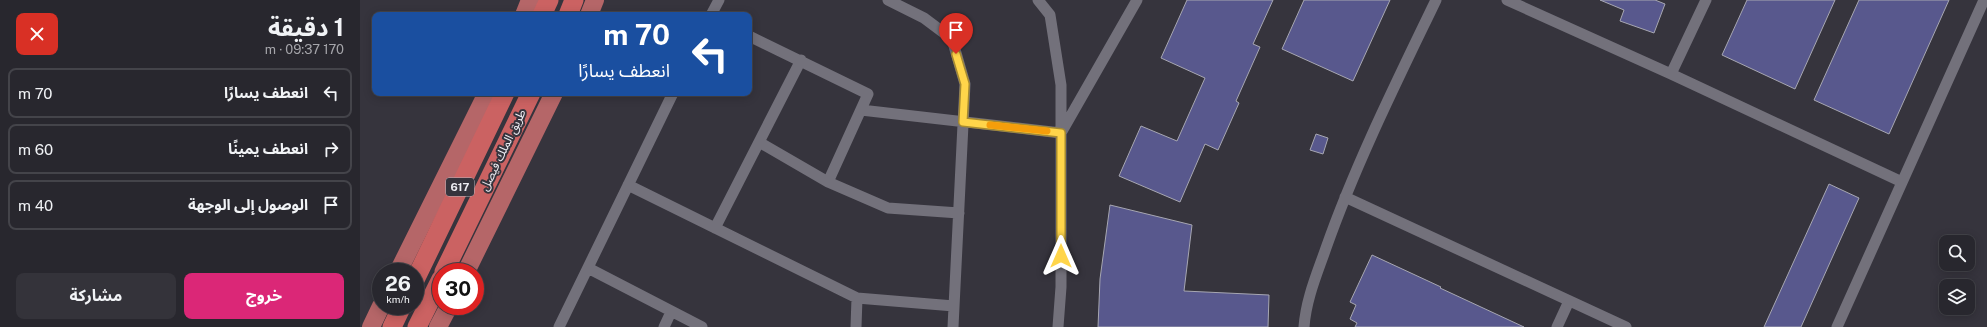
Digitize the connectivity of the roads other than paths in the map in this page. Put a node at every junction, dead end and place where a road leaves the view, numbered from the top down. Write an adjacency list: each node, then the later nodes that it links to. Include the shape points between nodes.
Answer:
1 (530, 0): 13 (main road)
2 (549, 0): 14 (highway)
3 (574, 0): 15 (highway)
4 (595, 0): 16 (main road)
5 (718, 0): 17 (street)
6 (888, 0): 27 (street, via 924,18 952,39 965,84)
7 (1038, 0): 28 (street, via 1050,15 1061,85)
8 (1137, 0): 28 (street)
9 (1436, 0): 33 (street)
10 (1507, 0): 20 (street)
11 (1706, 0): 20 (street)
12 (1984, 0): 31 (street)
13 (525, 12)
14 (543, 12)
15 (569, 12)
16 (589, 12)
17 (712, 12)
18 (752, 37): 19 (street)
19 (801, 60): 26 (street, via 868,94); 29 (street)
20 (1671, 74): 31 (street)
21 (486, 96): 36 (main road)
22 (505, 96): 37 (highway, طريق الملك فيصل / 617)
23 (530, 96): 38 (highway, طريق الملك فيصل / 617)
24 (553, 96): 39 (main road)
25 (672, 96): 32 (street)
26 (861, 110): 27 (street); 30 (street)
27 (963, 122): 28 (street); 34 (street)
28 (1061, 133): 58 (street, via 1061,286)
29 (759, 142): 30 (street); 35 (street)
30 (828, 182): 34 (street, via 888,208)
31 (1902, 182): 62 (street)
32 (628, 185): 35 (street); 40 (street)
33 (1345, 197): 43 (street); 59 (street, via 1306,307)
34 (958, 213): 44 (street)
35 (715, 228): 42 (street)
36 (402, 263)
37 (423, 263)
38 (448, 263)
39 (470, 263)
40 (588, 268): 45 (street); 53 (street)
41 (432, 297): 51 (highway)
42 (857, 298): 44 (street); 56 (street)
43 (1569, 301): 60 (street); 61 (street)
44 (954, 306): 57 (street)
45 (671, 312): 54 (street); 55 (street)
46 (377, 315): 49 (main road)
47 (398, 315): 50 (highway)
48 (444, 315): 52 (main road)
49 (371, 327)
50 (392, 327)
51 (417, 327)
52 (438, 327)
53 (559, 327)
54 (664, 327)
55 (702, 327)
56 (856, 327)
57 (953, 327)
58 (1058, 327)
59 (1304, 327)
60 (1557, 327)
61 (1626, 327)
62 (1837, 327)

